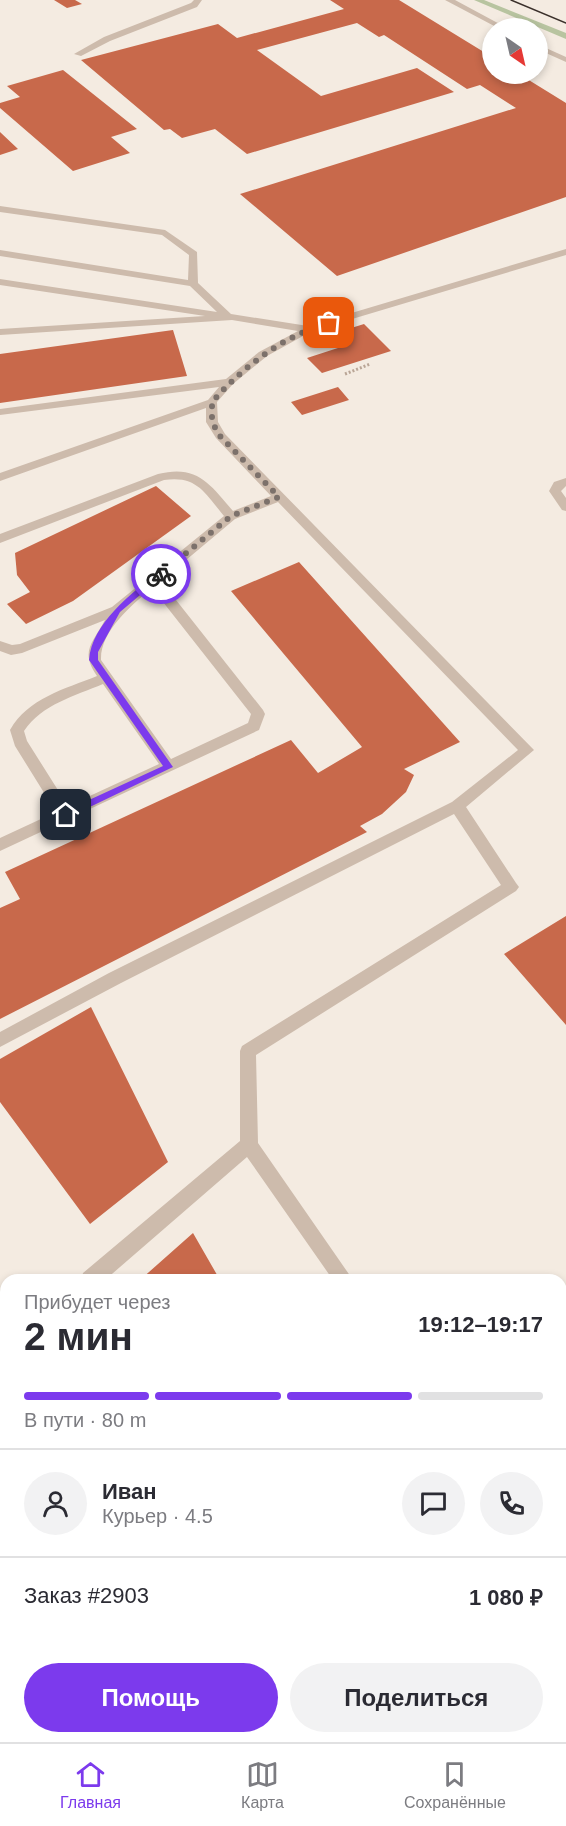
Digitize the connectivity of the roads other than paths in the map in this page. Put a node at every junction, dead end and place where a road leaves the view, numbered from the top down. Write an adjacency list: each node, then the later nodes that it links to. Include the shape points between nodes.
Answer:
1 (198, 0): 5 (lane)
2 (449, 0): 3 (lane)
3 (484, 18)
4 (548, 51): 6 (lane)
5 (78, 54)
6 (566, 60)
7 (0, 209): 11 (lane, via 165,232 194,254)
8 (0, 253): 11 (lane)
9 (565, 254): 13 (lane)
10 (0, 282): 12 (lane)
11 (193, 284): 12 (lane)
12 (229, 318): 13 (lane); 14 (lane)
13 (308, 329): 15 (lane, via 263,354)
14 (0, 332)
15 (229, 382): 16 (lane); 17 (lane)
16 (212, 402): 18 (lane); 20 (lane, via 212,422 220,436)
17 (0, 412)
18 (0, 477)
19 (566, 482): 21 (lane, via 555,491)
20 (279, 497): 22 (lane); 29 (lane, via 527,750)
21 (566, 507)
22 (231, 516): 23 (lane, via 201,483 180,473); 24 (lane)
23 (0, 539)
24 (153, 580): 25 (lane); 28 (lane, via 258,714 254,726 241,734)
25 (117, 610): 26 (lane, via 22,648); 27 (lane, via 94,652 94,660)
26 (0, 646)
27 (105, 678): 28 (lane); 30 (lane, via 42,706 24,717 17,730 20,742)
28 (169, 767): 30 (lane)
29 (457, 806): 32 (lane); 33 (lane, via 511,887 248,1051)
30 (66, 815): 31 (lane)
31 (0, 845)
32 (0, 1040)
33 (249, 1145): 34 (lane); 35 (lane)
34 (97, 1274)
35 (340, 1274)

